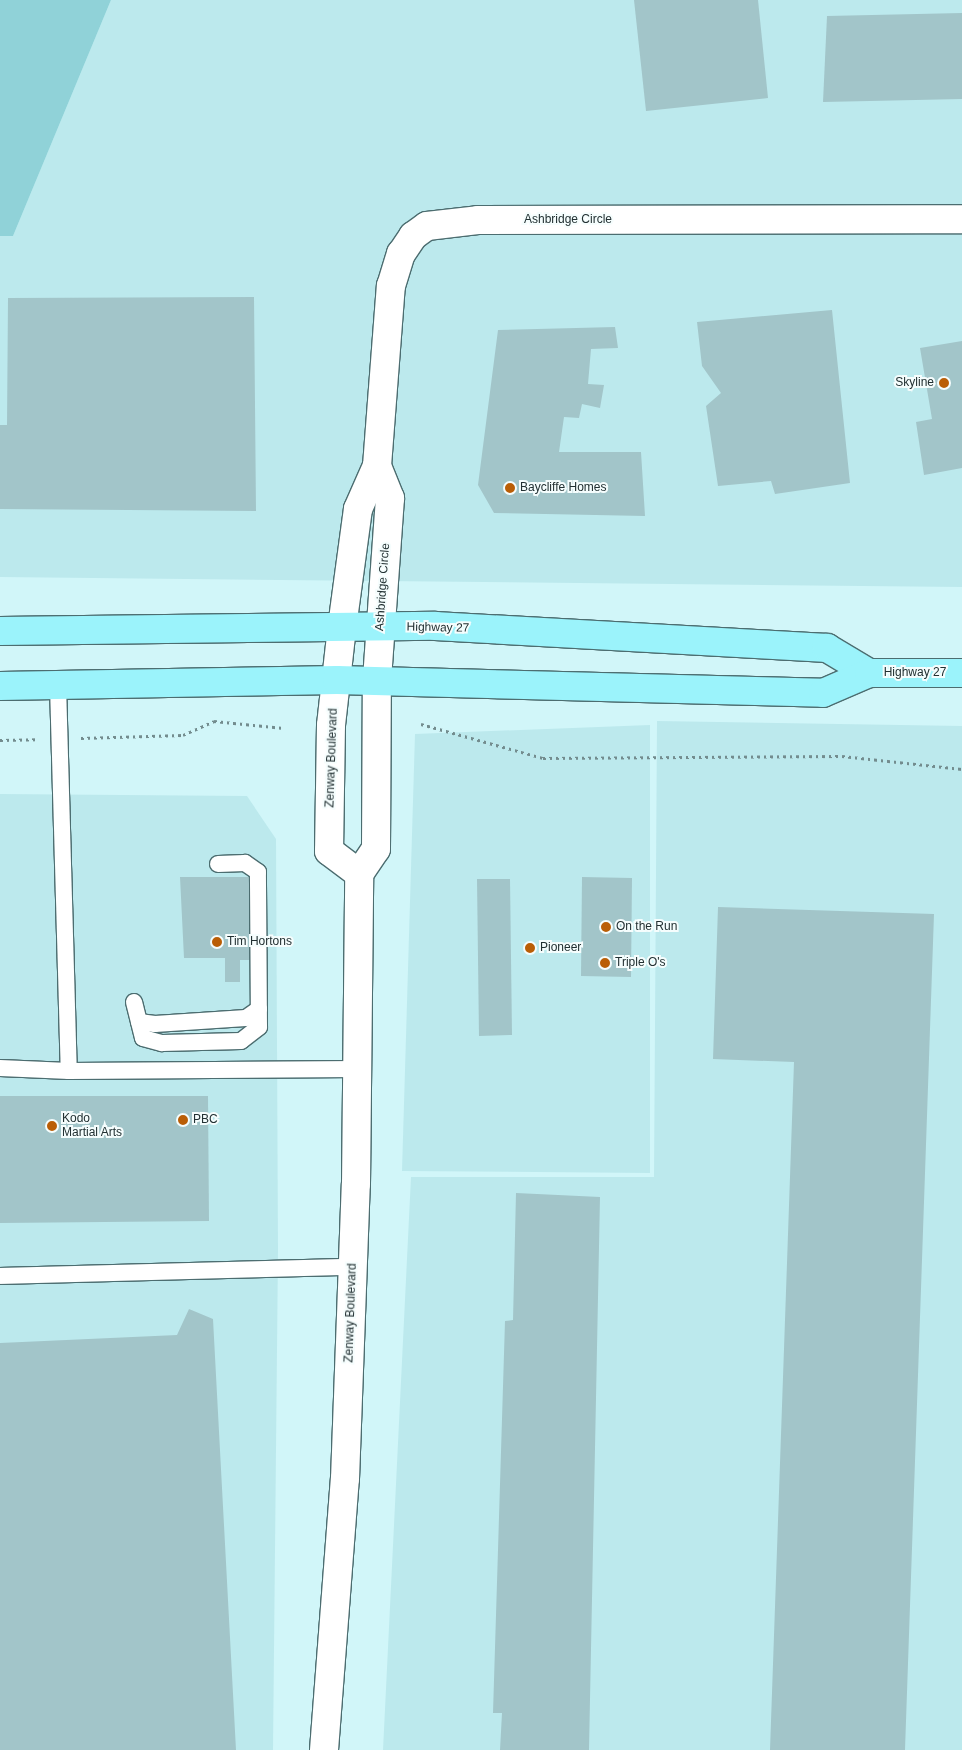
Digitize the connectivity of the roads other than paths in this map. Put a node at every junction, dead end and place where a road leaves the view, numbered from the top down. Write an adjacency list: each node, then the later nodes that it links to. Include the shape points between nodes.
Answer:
1 (962, 218): 2 (street, Ashbridge Circle, via 478,220 427,226 413,236 394,270)
2 (377, 466): 3 (street, Ashbridge Circle, via 358,510); 4 (street, Ashbridge Circle, via 390,498)
3 (342, 628): 4 (main road, Highway 27); 5 (main road, Highway 27); 8 (street, Zenway Boulevard)
4 (380, 628): 6 (main road, Highway 27, via 434,626 827,648); 9 (street, Ashbridge Circle)
5 (0, 631)
6 (869, 673): 7 (main road, Highway 27); 9 (main road, Highway 27, via 823,693 677,692 576,685)
7 (962, 673)
8 (337, 680): 9 (main road, Highway 27); 10 (main road, Highway 27); 13 (street, Zenway Boulevard, via 330,725 330,851)
9 (377, 681): 13 (street, via 376,849)
10 (58, 685): 11 (main road, Highway 27); 19 (lane)
11 (0, 686)
12 (218, 864): 15 (lane, via 246,863 258,872)
13 (358, 874): 18 (street, Zenway Boulevard)
14 (134, 1002): 16 (lane)
15 (259, 1009): 16 (lane, via 246,1018 155,1024); 16 (lane, via 259,1027 241,1041 162,1043 143,1038)
16 (139, 1022)
17 (0, 1068): 19 (lane)
18 (358, 1069): 19 (lane); 20 (street, Zenway Boulevard)
19 (69, 1071)
20 (353, 1267): 21 (lane); 22 (street, Zenway Boulevard, via 345,1479)
21 (0, 1276)
22 (324, 1750)

